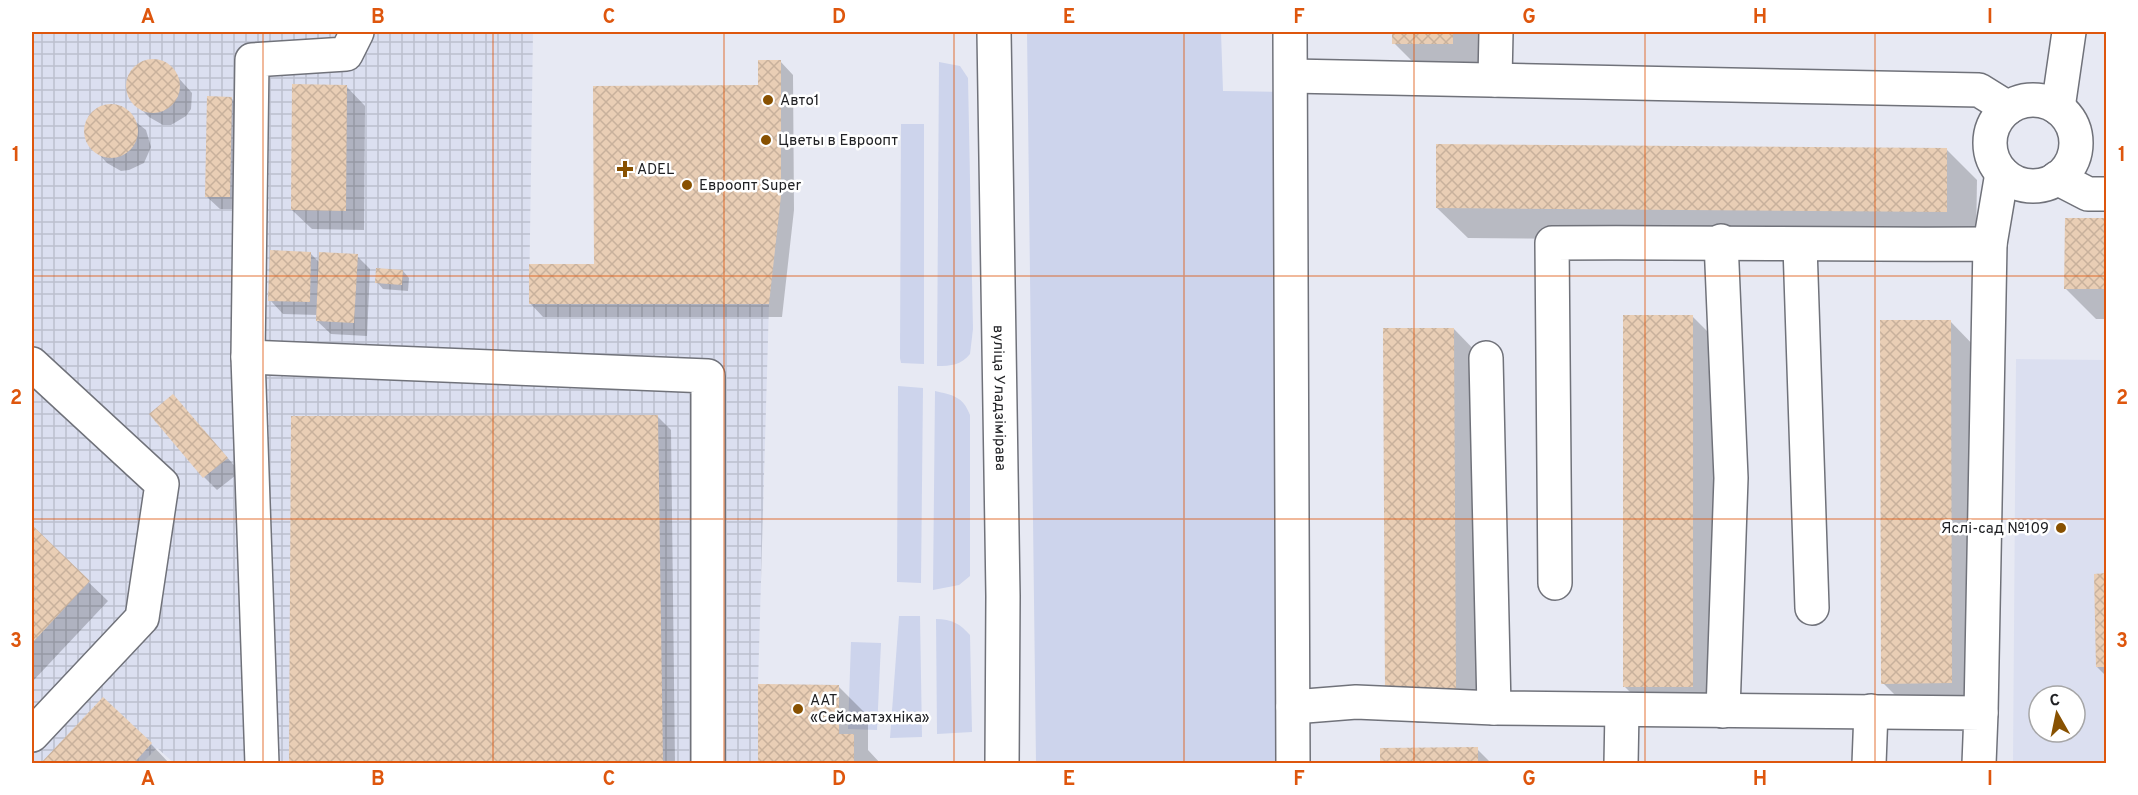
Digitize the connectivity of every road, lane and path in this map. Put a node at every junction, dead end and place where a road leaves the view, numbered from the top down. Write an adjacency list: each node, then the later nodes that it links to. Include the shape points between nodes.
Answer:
1 (357, 32): 16 (main road, via 346,54 252,60)
2 (994, 32): 30 (main road, вуліца Уладзімірава)
3 (1290, 32): 6 (main road)
4 (1496, 32): 7 (main road)
5 (2069, 32): 9 (main road)
6 (1291, 76): 7 (main road); 21 (main road)
7 (1496, 80): 8 (main road, via 1979,90)
8 (2008, 108): 9 (main road, via 2033,100); 10 (main road, via 1990,139 1995,163)
9 (2058, 108): 11 (main road, via 2071,123 2076,143 2068,168)
10 (2002, 172): 11 (main road, via 2028,185); 14 (main road)
11 (2057, 178): 12 (main road, via 2088,194)
12 (2106, 194)
13 (1721, 241): 15 (main road); 19 (main road, via 1552,243); 24 (main road, via 1731,478)
14 (1990, 244): 15 (main road); 26 (main road)
15 (1800, 246): 20 (main road)
16 (248, 357): 28 (main road); 29 (main road, via 708,376)
17 (1486, 358): 22 (main road)
18 (32, 364): 27 (main road, via 162,484 142,618)
19 (1555, 583)
20 (1812, 608)
21 (1293, 707): 22 (main road, via 1356,702); 31 (main road)
22 (1494, 708): 23 (main road)
23 (1622, 710): 24 (main road); 32 (main road)
24 (1723, 711): 25 (main road)
25 (1871, 711): 26 (main road); 33 (main road)
26 (1981, 713): 34 (main road)
27 (32, 735)
28 (262, 764)
29 (708, 764)
30 (1002, 764)
31 (1293, 764)
32 (1621, 764)
33 (1869, 764)
34 (1979, 764)

